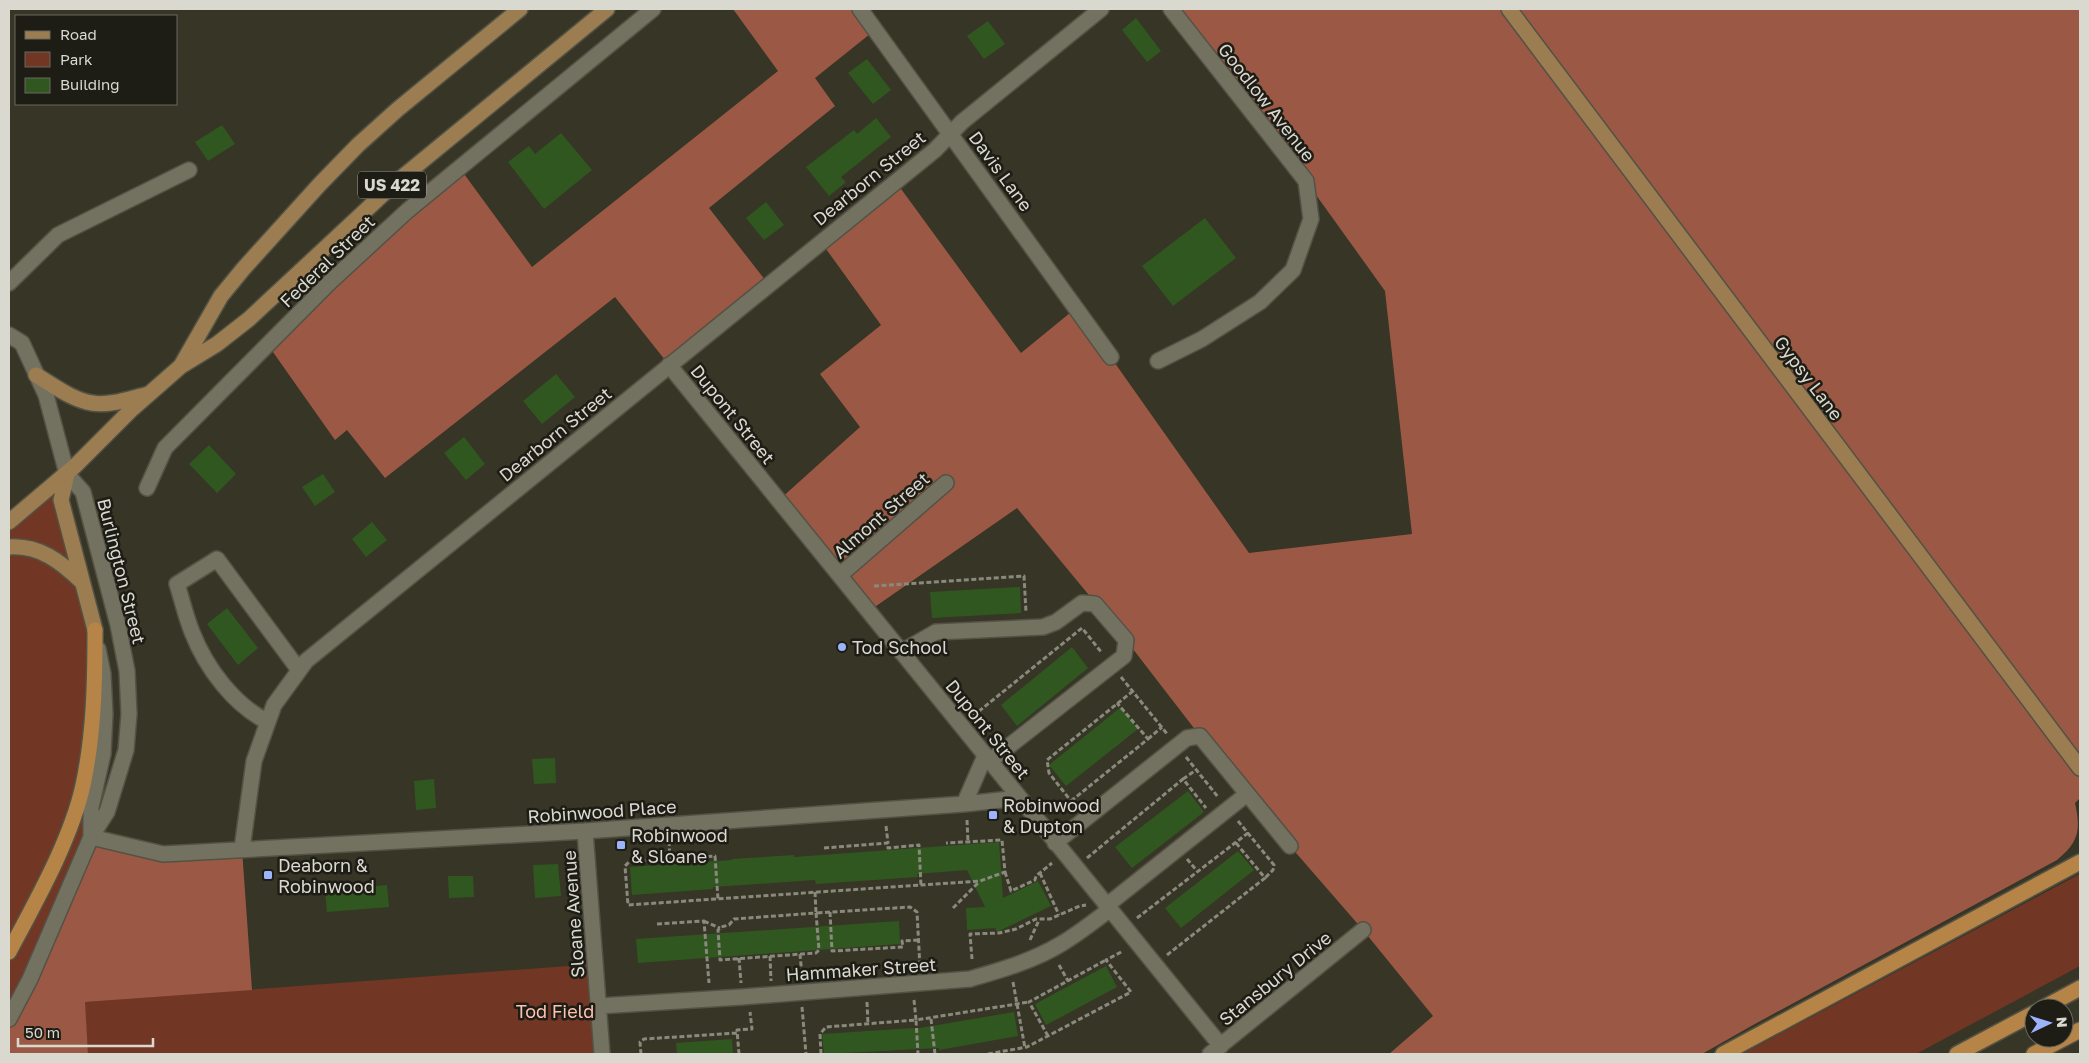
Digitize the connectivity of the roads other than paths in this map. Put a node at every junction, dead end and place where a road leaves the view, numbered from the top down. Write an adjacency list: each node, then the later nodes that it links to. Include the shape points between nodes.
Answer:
1 (520, 9): 15 (main road, US 422, via 398,109 320,184 221,296)
2 (607, 9): 15 (main road, US 422, via 394,184 250,318)
3 (653, 9): 20 (street, Federal Street, via 407,210 330,282 165,448)
4 (860, 9): 8 (street, Davis Lane)
5 (1101, 9): 8 (street, Dearborn Street)
6 (1172, 9): 13 (street, Goodlow Avenue, via 1306,181 1311,219 1293,270 1260,302)
7 (1509, 9): 30 (main road, Gypsy Lane)
8 (950, 134): 12 (street, Davis Lane); 14 (street, Dearborn Street, via 935,150)
9 (189, 170): 10 (street, via 58,234)
10 (9, 283)
11 (9, 335): 16 (street, via 22,344)
12 (1111, 357)
13 (1158, 361)
14 (669, 365): 23 (street, Dupont Street); 27 (street, Dearborn Street)
15 (181, 366): 17 (main road, US 422)
16 (36, 375): 17 (main road, via 91,403 114,402); 18 (street, via 46,395)
17 (150, 393): 18 (main road, US 422)
18 (67, 474): 21 (main road, US 422); 24 (main road, Burlington Street, via 61,500); 35 (street, Burlington Street, via 83,492 127,671 129,714 126,750 107,812)
19 (946, 484): 23 (street, Almont Street)
20 (147, 488)
21 (9, 522)
22 (9, 547): 24 (main road, via 33,549 49,555)
23 (840, 575): 26 (street, Dupont Street)
24 (83, 584): 25 (main road, Burlington Street)
25 (95, 630): 35 (street, Burlington Street, via 103,674 105,714 103,754 91,807); 42 (highway, via 95,687 83,787 70,827)
26 (902, 652): 29 (street, Dupont Street); 29 (street, via 936,632 1043,627 1056,622 1082,603 1095,604 1126,640 1124,656)
27 (299, 670): 28 (street, Dearborn Street, via 274,705); 28 (street, via 216,559 177,584 192,634 210,666 244,708)
28 (268, 722): 38 (street, Dearborn Street, via 254,761)
29 (987, 758): 32 (street, Dupont Street); 33 (street)
30 (2080, 768)
31 (1247, 794): 36 (street, via 1200,736 1188,738); 37 (street); 40 (street, Hammaker Street)
32 (1019, 798): 33 (street, Robinwood Place); 36 (street, Dupont Street)
33 (964, 804): 34 (street, Robinwood Place)
34 (585, 831): 38 (street, Robinwood Place); 45 (street, Sloane Avenue)
35 (92, 837): 38 (street, via 163,854); 47 (street, Burlington Street, via 30,979)
36 (1055, 842): 40 (street, Dupont Street)
37 (1290, 846)
38 (242, 849)
39 (2080, 862): 51 (highway)
40 (1107, 908): 45 (street, Hammaker Street, via 1061,944 1005,969 970,978); 49 (street, Dupont Street, via 1154,965)
41 (1363, 930): 49 (street, Stansbury Drive)
42 (9, 952)
43 (2080, 988): 44 (highway)
44 (2062, 998)
45 (599, 1006): 50 (street, Sloane Avenue)
46 (2024, 1018): 52 (highway)
47 (9, 1019)
48 (2080, 1030): 53 (highway)
49 (1216, 1050)
50 (602, 1054)
51 (1723, 1054)
52 (1957, 1054)
53 (2034, 1054)

